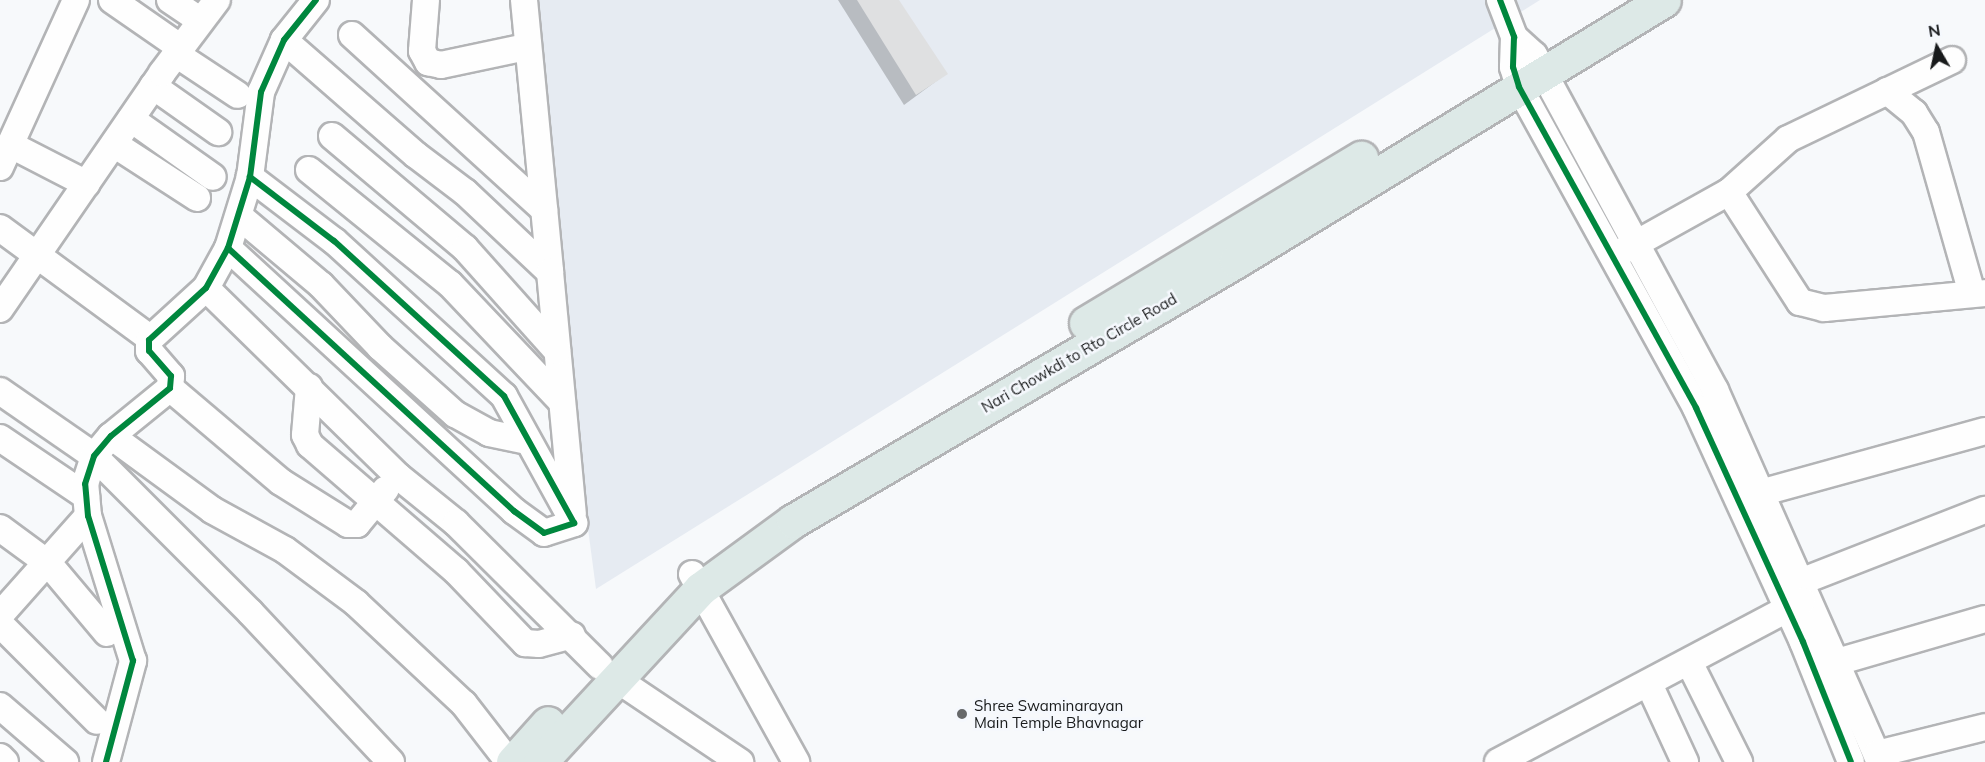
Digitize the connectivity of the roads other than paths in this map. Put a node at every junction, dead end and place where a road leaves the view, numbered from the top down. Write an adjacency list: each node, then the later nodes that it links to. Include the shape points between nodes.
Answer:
1 (76, 0): 25 (street)
2 (112, 0): 15 (street)
3 (217, 0): 11 (street)
4 (316, 0): 13 (street)
5 (426, 0): 14 (street, via 422,51 428,62 441,65)
6 (524, 0): 14 (street)
7 (1500, 0): 17 (street)
8 (1627, 0): 17 (highway)
9 (1664, 0): 17 (highway, Nari Chowkdi to Rto Circle Road)
10 (175, 1): 11 (street)
11 (201, 21): 15 (street)
12 (352, 35): 32 (street)
13 (284, 40): 28 (street, via 261,92); 39 (street, via 416,155 465,192)
14 (526, 47): 32 (street)
15 (178, 51): 18 (street); 20 (street)
16 (1952, 60): 19 (street)
17 (1525, 64): 35 (street); 38 (street); 62 (highway, Nari Chowkdi to Rto Circle Road, via 1236,261)
18 (153, 86): 21 (street); 22 (street)
19 (1887, 91): 30 (street, via 1788,139); 41 (street, via 1914,113 1926,132)
20 (238, 95)
21 (131, 118): 24 (street); 27 (street)
22 (218, 132)
23 (332, 136): 44 (street, via 465,248)
24 (114, 144): 29 (street); 31 (street)
25 (5, 156): 29 (street)
26 (309, 170): 48 (street, via 450,284)
27 (213, 177)
28 (250, 177): 33 (street); 52 (street, via 334,241 504,396)
29 (87, 184): 37 (street)
30 (1729, 192): 35 (street); 41 (street, via 1800,302 1824,308)
31 (197, 198)
32 (544, 210): 39 (street)
33 (239, 216): 36 (street); 52 (street, via 321,285 380,347 455,414 489,433)
34 (0, 228): 37 (street)
35 (1635, 243): 38 (street); 55 (street, via 1714,390)
36 (228, 248): 40 (street); 59 (street, via 514,512 544,533)
37 (39, 255): 42 (street); 43 (street)
38 (1613, 257): 63 (street)
39 (550, 272): 44 (street)
40 (206, 288): 43 (street); 46 (street)
41 (1979, 294)
42 (0, 309)
43 (150, 345): 45 (street)
44 (557, 351): 48 (street)
45 (171, 382): 50 (street); 56 (street, via 281,482 348,524 357,524)
46 (309, 387): 54 (street); 56 (street, via 307,440)
47 (0, 391): 53 (street)
48 (561, 401): 59 (street)
49 (1985, 431): 55 (street)
50 (111, 436): 53 (street); 82 (street, via 212,510 285,550 356,603 465,704)
51 (0, 438): 57 (street)
52 (526, 441): 59 (street)
53 (94, 456): 57 (street, via 86,484); 81 (street, via 250,612)
54 (398, 476): 56 (street); 68 (street, via 456,524)
55 (1760, 493): 63 (street)
56 (375, 501): 68 (street, via 462,577 525,643 540,644)
57 (87, 506): 61 (street); 80 (street, via 133,661)
58 (1985, 510): 63 (street)
59 (574, 523)
60 (0, 528): 61 (street)
61 (49, 564): 64 (street); 67 (street)
62 (696, 581): 71 (highway, Nari Chowkdi to Rto Circle Road); 85 (street)
63 (1798, 596): 69 (street); 70 (street); 89 (street)
64 (0, 615)
65 (1985, 619): 70 (street)
66 (0, 624): 74 (street)
67 (106, 633)
68 (572, 635): 71 (street)
69 (1689, 662): 72 (street); 88 (street)
70 (1837, 662): 77 (street)
71 (607, 672): 82 (highway); 83 (highway, Nari Chowkdi to Rto Circle Road); 84 (street)
72 (1649, 684): 86 (street); 87 (street)
73 (0, 706): 79 (street)
74 (97, 721)
75 (1985, 727): 77 (street)
76 (0, 757): 78 (street)
77 (1879, 758)
78 (5, 762)
79 (65, 762)
80 (106, 762)
81 (390, 762)
82 (511, 762)
83 (540, 762)
84 (740, 762)
85 (795, 762)
86 (1498, 762)
87 (1685, 762)
88 (1739, 762)
89 (1851, 762)

